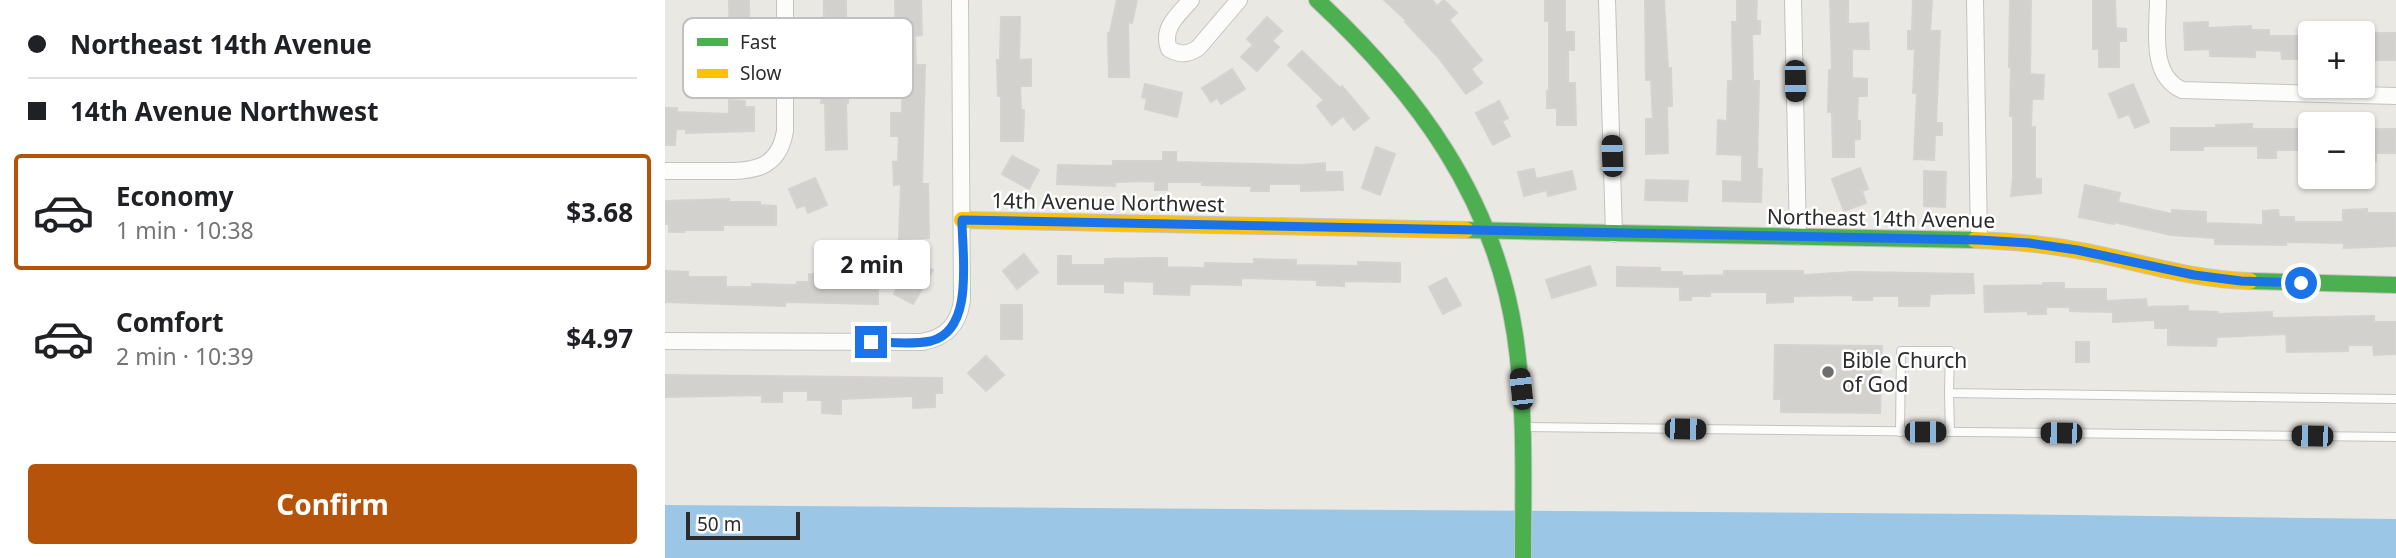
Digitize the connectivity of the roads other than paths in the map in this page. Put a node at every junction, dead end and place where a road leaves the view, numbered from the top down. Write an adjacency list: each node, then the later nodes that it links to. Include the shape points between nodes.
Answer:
1 (785, 0): 10 (street)
2 (960, 0): 14 (street)
3 (1191, 0): 4 (street, via 1167,31 1170,49 1179,54 1198,48)
4 (1239, 0)
5 (1317, 0): 15 (street, via 1407,91 1456,165)
6 (1607, 0): 16 (street)
7 (1793, 0): 17 (street)
8 (1975, 0): 18 (street)
9 (2158, 0): 11 (street, via 2159,59 2175,87)
10 (785, 18)
11 (2396, 96)
12 (785, 98): 13 (street, via 785,131 779,151 764,166 743,171)
13 (665, 171)
14 (962, 220): 15 (street, 14th Avenue Northwest); 20 (street, 14th Avenue Northwest, via 961,311 951,329 933,341)
15 (1487, 231): 16 (street, Northeast 14th Avenue); 23 (street, via 1511,310)
16 (1614, 234): 17 (street, Northeast 14th Avenue)
17 (1798, 237): 18 (street, Northeast 14th Avenue)
18 (1979, 240): 19 (street, Northeast 14th Avenue, via 2077,250 2241,281)
19 (2396, 285)
20 (665, 341)
21 (1949, 394): 22 (lane); 24 (lane, via 1950,351 1901,351); 25 (lane)
22 (2396, 398)
23 (1522, 427): 24 (lane); 27 (street)
24 (1900, 432): 25 (lane)
25 (1950, 432): 26 (lane)
26 (2396, 437)
27 (1523, 558)

